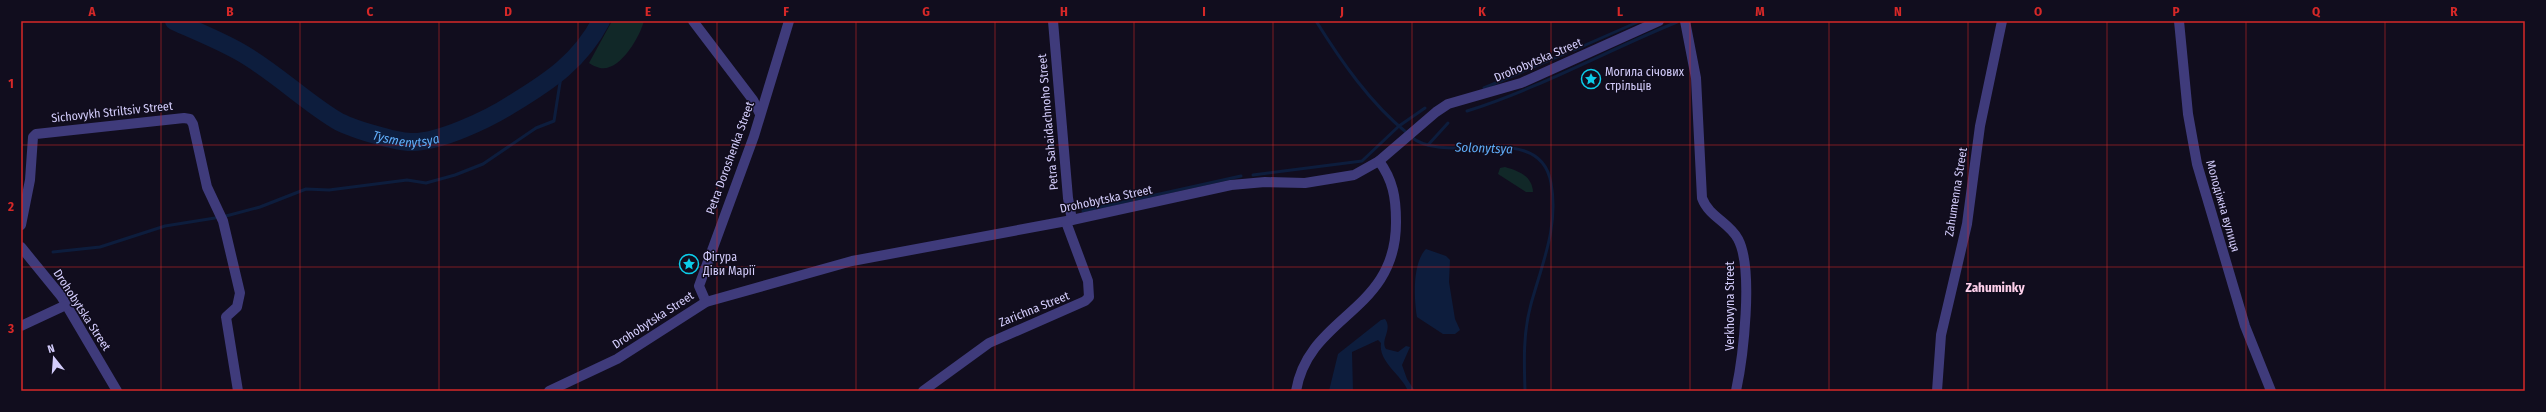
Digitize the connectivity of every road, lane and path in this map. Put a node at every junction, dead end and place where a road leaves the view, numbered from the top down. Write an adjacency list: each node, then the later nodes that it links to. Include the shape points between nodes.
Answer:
1 (694, 21): 8 (street, via 753,100)
2 (789, 21): 8 (street, Petra Doroshenka Street)
3 (1053, 21): 10 (street, Petra Sahaidachnoho Street)
4 (1659, 21): 9 (street, Drohobytska Street, via 1521,83 1454,101 1436,112)
5 (1685, 21): 21 (street, Verkhovyna Street, via 1696,78 1702,198 1708,210 1734,233 1744,257 1744,352)
6 (2002, 21): 22 (street, Zahumenna Street, via 1980,126 1967,224 1941,335)
7 (2179, 21): 23 (street, Молодіжна вулиця, via 2188,114 2198,164 2245,326)
8 (760, 114): 13 (street, Petra Doroshenka Street, via 699,286)
9 (1379, 161): 10 (street, Drohobytska Street, via 1363,172 1340,178 1305,183 1265,182 1232,185); 20 (street, via 1392,184 1396,212 1394,251 1389,267 1376,289 1318,343 1302,369)
10 (1069, 221): 13 (street, Drohobytska Street, via 852,261); 19 (street, Zarichna Street, via 1088,281 1089,297 1080,304 990,343)
11 (21, 225): 17 (street, Sichovykh Striltsiv Street, via 30,180 33,137 36,134 190,119 207,187 223,221 240,293 237,307 226,317)
12 (21, 247): 14 (street, Drohobytska Street)
13 (706, 302): 18 (street, Drohobytska Street, via 617,359)
14 (66, 305): 15 (street); 16 (street, Drohobytska Street)
15 (21, 326)
16 (117, 391)
17 (238, 391)
18 (549, 391)
19 (922, 391)
20 (1296, 391)
21 (1736, 391)
22 (1937, 391)
23 (2271, 391)

